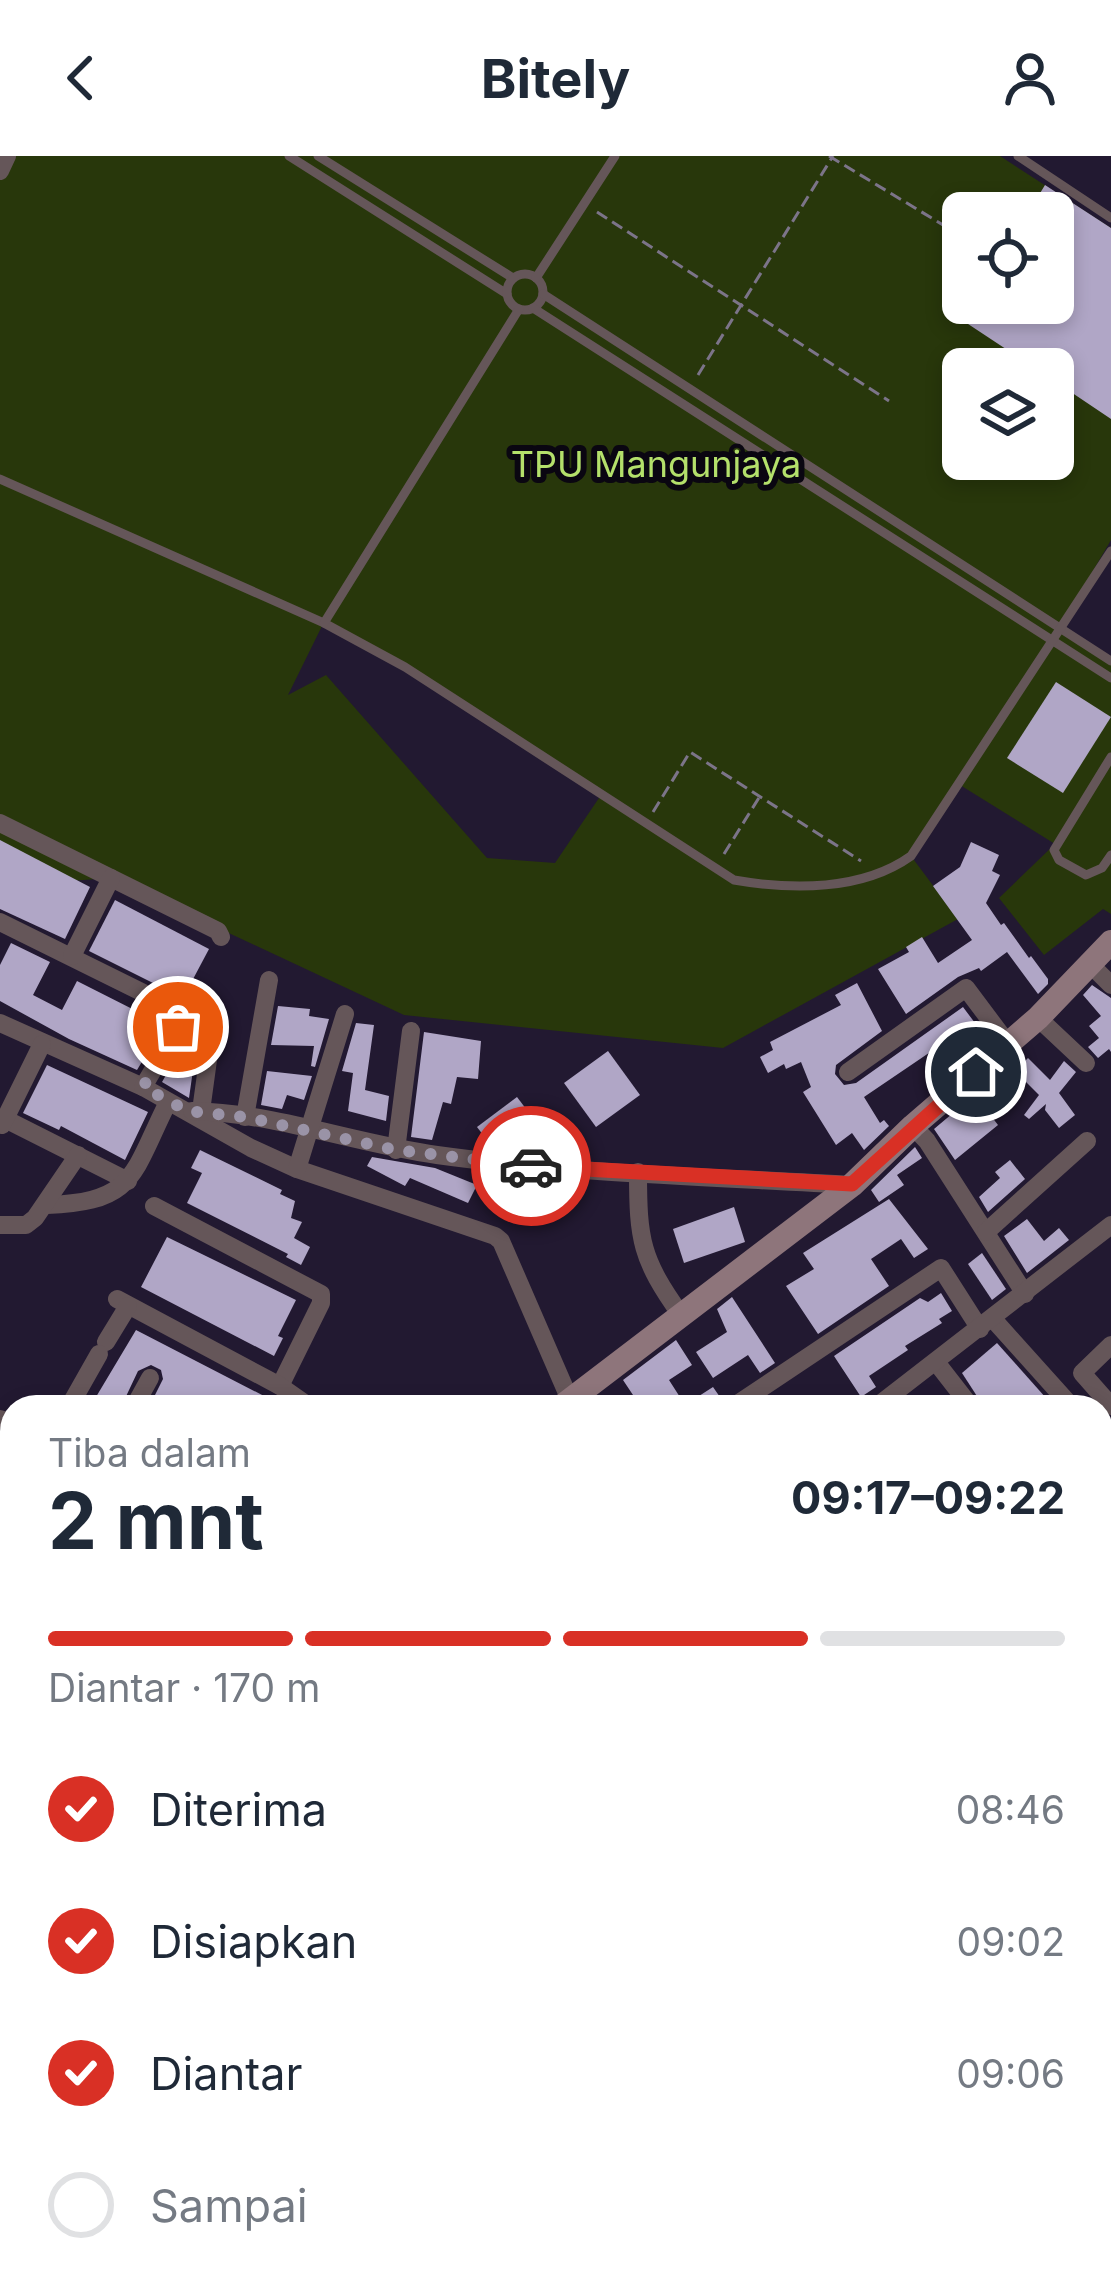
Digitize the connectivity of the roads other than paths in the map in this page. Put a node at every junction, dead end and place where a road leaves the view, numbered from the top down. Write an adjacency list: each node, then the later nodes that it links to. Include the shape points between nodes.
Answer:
1 (7, 156): 6 (street)
2 (290, 156): 10 (lane)
3 (317, 156): 8 (lane)
4 (615, 156): 9 (lane)
5 (1018, 156): 7 (lane)
6 (0, 171)
7 (1111, 218)
8 (514, 278): 9 (lane); 10 (lane)
9 (536, 278): 11 (lane)
10 (507, 294): 13 (lane)
11 (543, 294): 12 (lane); 17 (lane)
12 (533, 308): 13 (lane); 17 (lane)
13 (518, 309): 16 (lane)
14 (0, 479): 16 (lane)
15 (1111, 550): 17 (lane)
16 (324, 623): 17 (lane, via 734,880 775,887 836,884 892,869 924,841)
17 (1056, 633): 18 (lane); 19 (lane)
18 (1111, 661)
19 (1111, 678)
20 (1111, 757): 21 (lane)
21 (1106, 776): 23 (lane, via 1054,850 1086,875)
22 (0, 823): 24 (street)
23 (1111, 855)
24 (111, 878): 26 (street); 28 (street)
25 (2, 928): 28 (street)
26 (221, 937)
27 (1111, 942): 29 (street)
28 (72, 956): 32 (street)
29 (1090, 964): 31 (street); 34 (street)
30 (269, 980): 44 (street)
31 (1111, 986)
32 (186, 1014): 41 (street); 43 (street, via 214,1016)
33 (345, 1014): 47 (street)
34 (1038, 1018): 38 (street); 39 (street)
35 (0, 1023): 37 (street)
36 (412, 1031): 49 (street)
37 (42, 1044): 41 (street); 45 (street)
38 (1008, 1044): 40 (street, via 966,988); 46 (street)
39 (1086, 1063)
40 (848, 1072)
41 (143, 1087): 42 (street)
42 (168, 1102): 43 (street); 53 (street)
43 (194, 1111): 44 (street); 51 (street)
44 (245, 1117): 47 (street)
45 (2, 1124): 50 (street)
46 (913, 1126): 54 (street); 59 (street)
47 (311, 1130): 49 (street); 51 (street)
48 (1087, 1141): 59 (street)
49 (396, 1150): 52 (street)
50 (78, 1155): 53 (street); 55 (street)
51 (297, 1169): 70 (street, via 501,1241)
52 (638, 1172): 54 (street); 61 (street, via 638,1234 653,1276)
53 (128, 1181): 55 (street, via 102,1199)
54 (852, 1184): 61 (street)
55 (46, 1205): 57 (street, via 26,1225)
56 (154, 1206): 66 (street, via 321,1294)
57 (0, 1225)
58 (1111, 1225): 60 (street)
59 (986, 1232): 60 (street)
60 (1025, 1294): 62 (street)
61 (681, 1315): 71 (street)
62 (987, 1324): 64 (street); 72 (street, via 941,1268); 75 (street)
63 (1111, 1345): 76 (street, via 1082,1373)
64 (935, 1362): 73 (street); 74 (street)
65 (150, 1378): 68 (street)
66 (280, 1386): 67 (street, via 122,1302); 69 (street)
67 (76, 1395)
68 (141, 1395)
69 (293, 1395)
70 (562, 1395)
71 (578, 1395)
72 (751, 1395)
73 (892, 1395)
74 (961, 1395)
75 (1060, 1395)
76 (1101, 1395)

